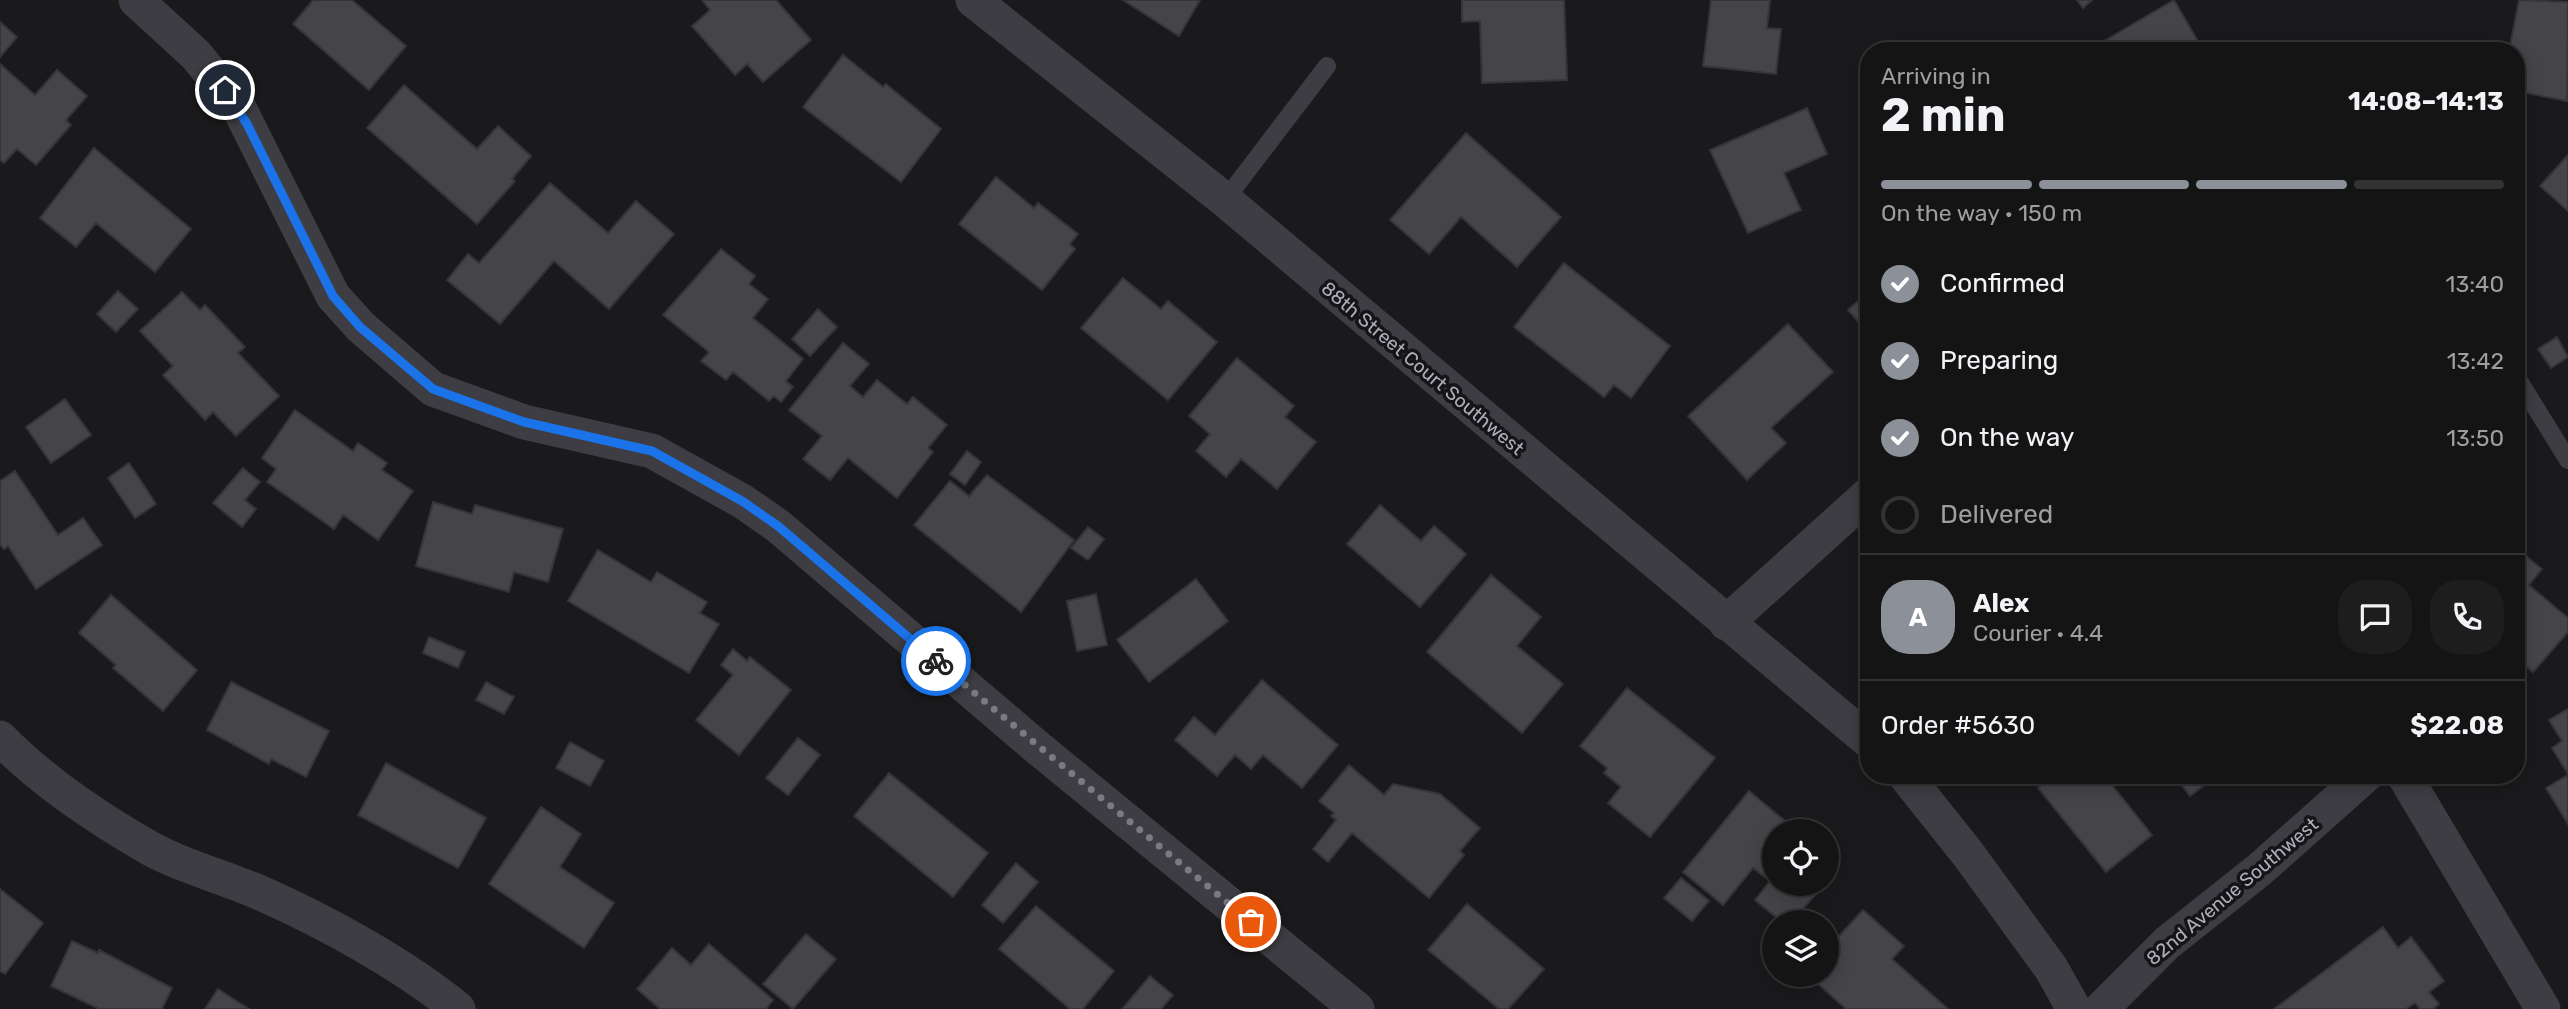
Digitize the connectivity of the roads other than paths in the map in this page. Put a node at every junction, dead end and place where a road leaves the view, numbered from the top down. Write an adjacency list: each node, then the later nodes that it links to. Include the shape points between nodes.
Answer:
1 (136, 0): 15 (street, via 196,55 239,108 333,296 360,327 433,389 524,422 652,451 742,501 778,526 1038,748)
2 (973, 0): 4 (street, 88th Street Court Southwest)
3 (1327, 66): 4 (lane)
4 (1225, 200): 8 (street, 88th Street Court Southwest)
5 (2525, 391): 6 (lane)
6 (2568, 460)
7 (1860, 502): 8 (street)
8 (1726, 623): 9 (street, 88th Street Court Southwest)
9 (1860, 734)
10 (0, 738): 14 (street, via 31,770 147,847 266,895 350,939)
11 (1912, 784): 16 (street, via 2021,926)
12 (2356, 784): 17 (street, 82nd Avenue Southwest, via 2168,943)
13 (2409, 784): 18 (street)
14 (458, 1009)
15 (1357, 1009)
16 (2074, 1009)
17 (2101, 1009)
18 (2543, 1009)

